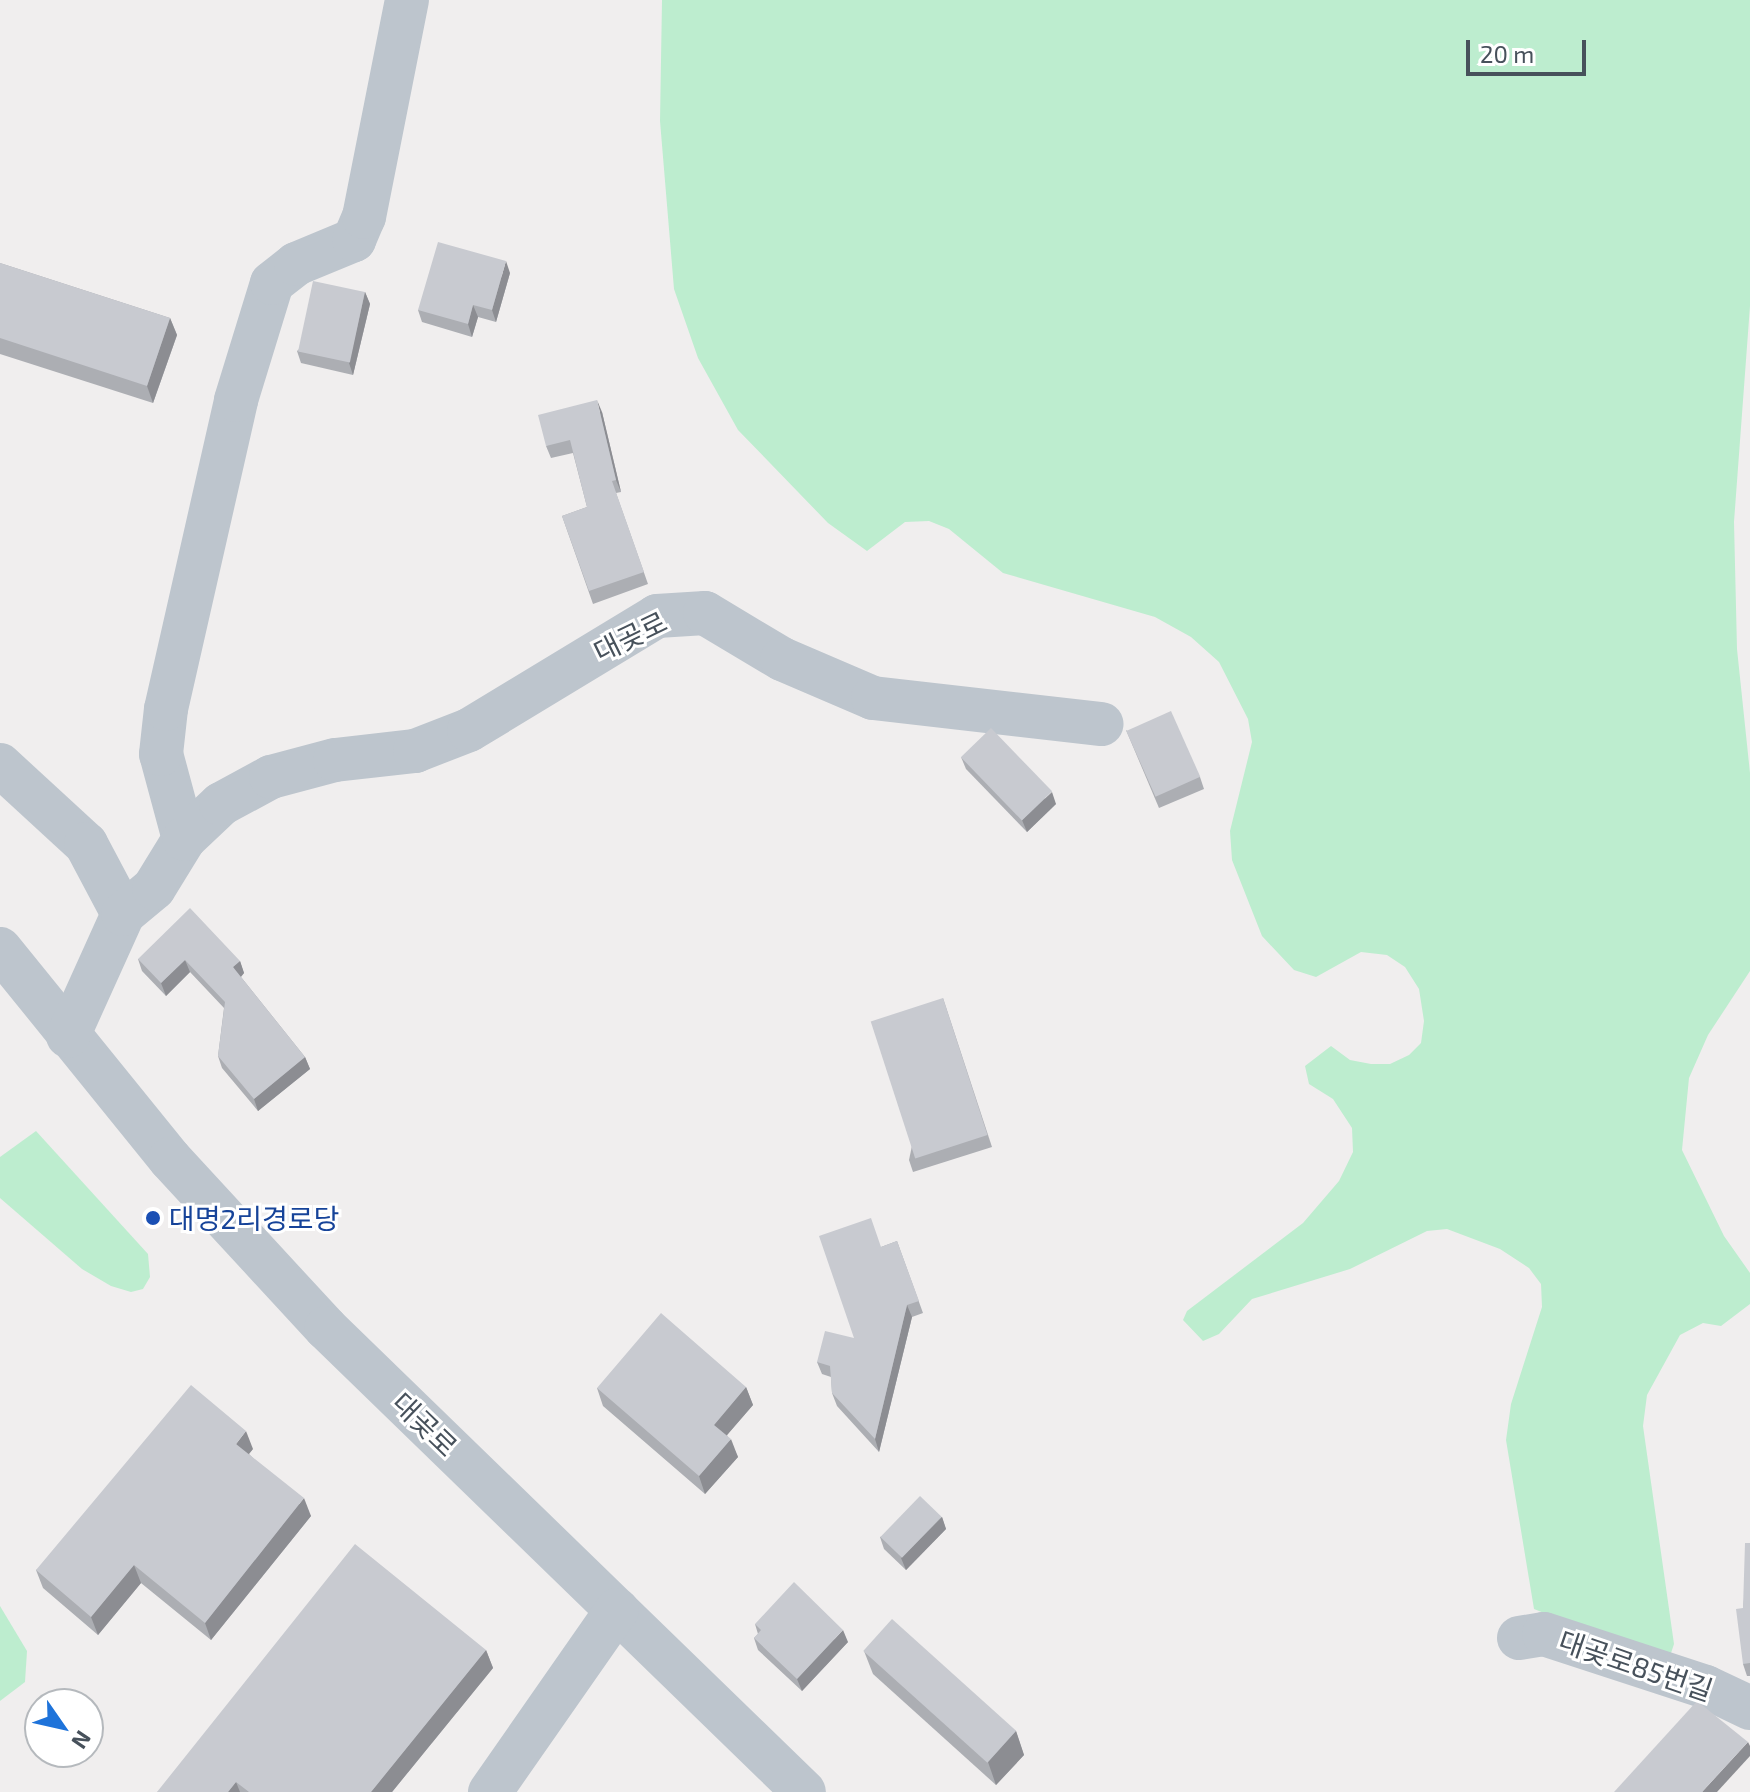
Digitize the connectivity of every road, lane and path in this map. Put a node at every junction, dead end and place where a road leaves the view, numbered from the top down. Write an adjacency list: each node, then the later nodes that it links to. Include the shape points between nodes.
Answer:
1 (407, 0): 4 (street, via 364,217 354,240 289,268 272,283 236,400 183,619 164,724 161,754)
2 (1102, 724): 4 (street, 대곶로, via 873,698 782,659 705,613 681,612 657,616 469,730 415,751 335,760 271,777 221,804)
3 (0, 765): 5 (street, via 86,844)
4 (184, 839): 5 (street, 대곶로, via 154,888)
5 (123, 914): 7 (street, 대곶로)
6 (0, 949): 7 (street, 대곶로)
7 (68, 1036): 8 (street, 대곶로, via 170,1159 326,1328)
8 (617, 1610): 11 (street); 12 (street, 대곶로)
9 (1519, 1638): 10 (street, 대곶로85번길, via 1544,1634 1706,1687)
10 (1750, 1708)
11 (490, 1792)
12 (804, 1792)

